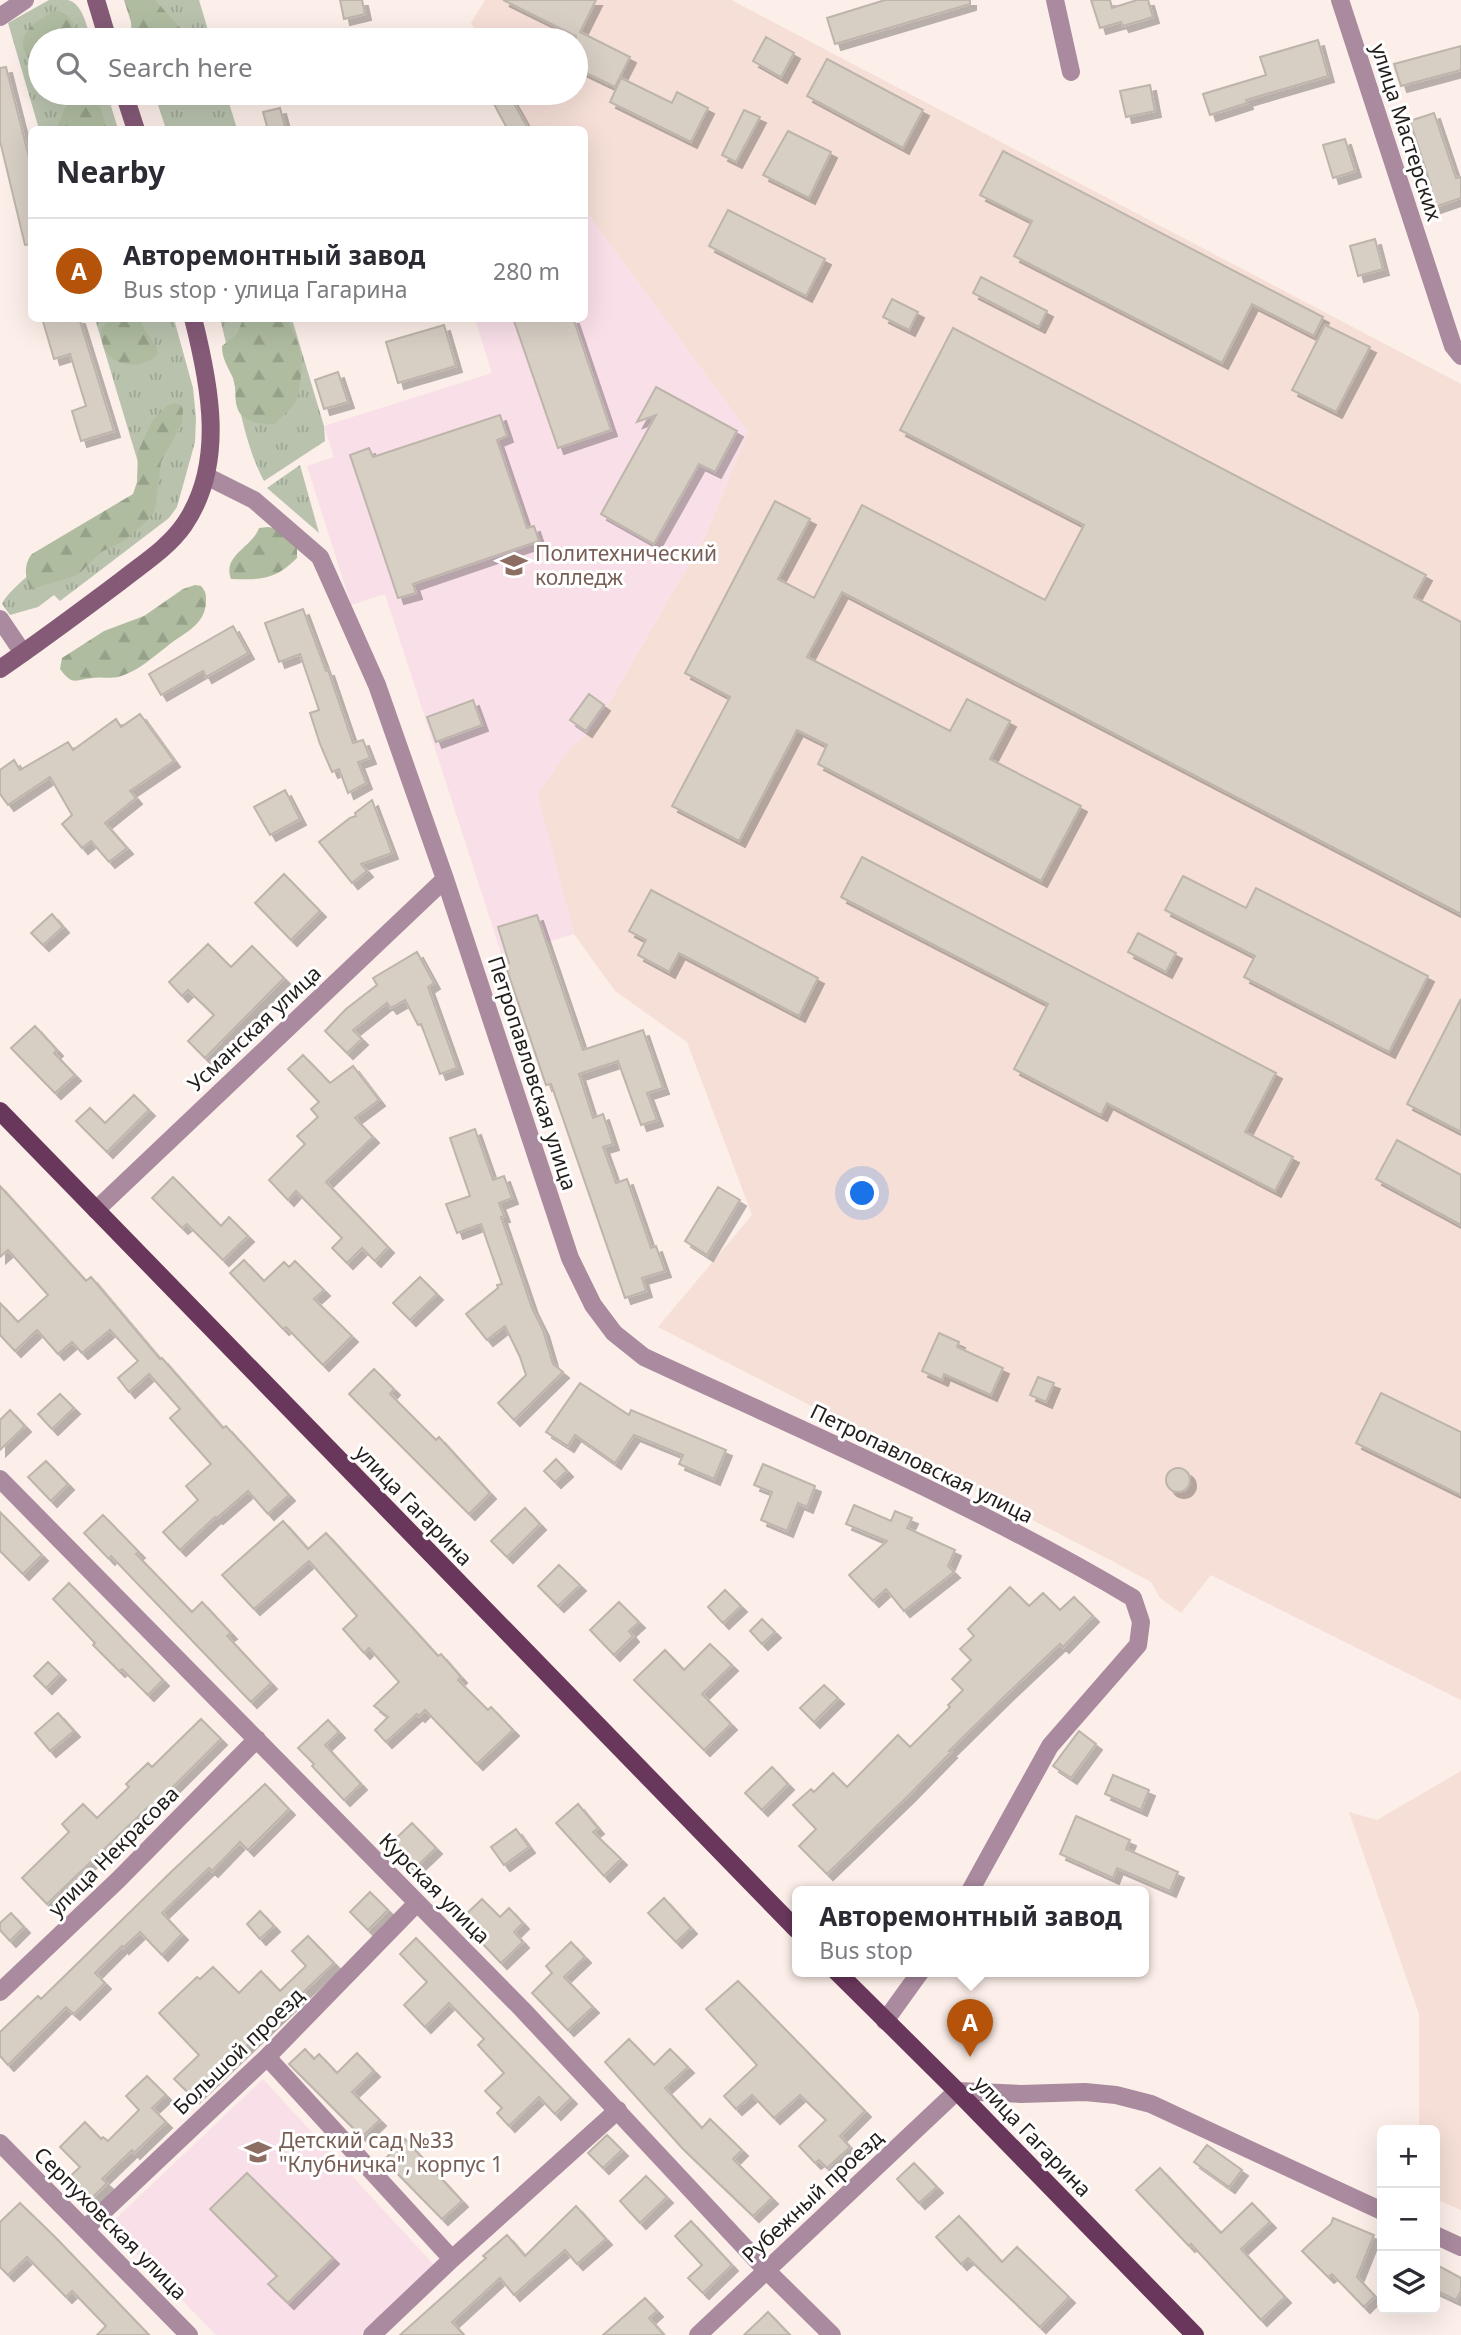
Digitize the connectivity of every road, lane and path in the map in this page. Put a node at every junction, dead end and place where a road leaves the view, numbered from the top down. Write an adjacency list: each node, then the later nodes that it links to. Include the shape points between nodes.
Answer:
1 (25, 0): 5 (street)
2 (96, 0): 6 (main road)
3 (1055, 0): 7 (street)
4 (1340, 0): 11 (street, улица Мастерских, via 1453,346)
5 (0, 17)
6 (104, 28)
7 (1071, 72)
8 (128, 105): 9 (main road)
9 (135, 126)
10 (194, 322): 12 (main road, via 210,411)
11 (1461, 356)
12 (206, 476): 14 (main road, via 184,525 169,543); 16 (street, Петропавловская улица, via 254,500 320,557 377,685)
13 (0, 620): 14 (street)
14 (23, 653): 15 (main road)
15 (0, 669)
16 (444, 879): 18 (street, Усманская улица); 21 (street, Петропавловская улица, via 569,1258 593,1305 614,1333 644,1357 1023,1536 1133,1598 1141,1622 1138,1645 1050,1746)
17 (0, 1111): 18 (main road, улица Гагарина)
18 (96, 1210): 23 (main road, улица Гагарина)
19 (0, 1479): 20 (street, Курская улица)
20 (257, 1739): 22 (street, Курская улица); 26 (street, улица Некрасова)
21 (973, 1886)
22 (417, 1903): 28 (street, Большой проезд); 30 (street, Курская улица)
23 (792, 1925)
24 (842, 1977): 27 (main road, улица Гагарина)
25 (917, 1977): 27 (street)
26 (0, 1992)
27 (885, 2021): 29 (main road, улица Гагарина)
28 (267, 2057): 33 (street, Большой проезд); 36 (street)
29 (957, 2091): 32 (street, via 1085,2092 1151,2104); 37 (street, Рубежный проезд); 42 (main road, улица Гагарина)
30 (618, 2110): 36 (street); 37 (street, Курская улица)
31 (0, 2143): 33 (street, Серпуховская улица)
32 (1377, 2209)
33 (86, 2228): 38 (street, Серпуховская улица)
34 (1440, 2237): 35 (street)
35 (1461, 2247)
36 (452, 2259): 39 (street)
37 (766, 2270): 40 (street, Рубежный проезд); 41 (street, Курская улица)
38 (189, 2335)
39 (372, 2335)
40 (698, 2335)
41 (832, 2335)
42 (1195, 2335)

